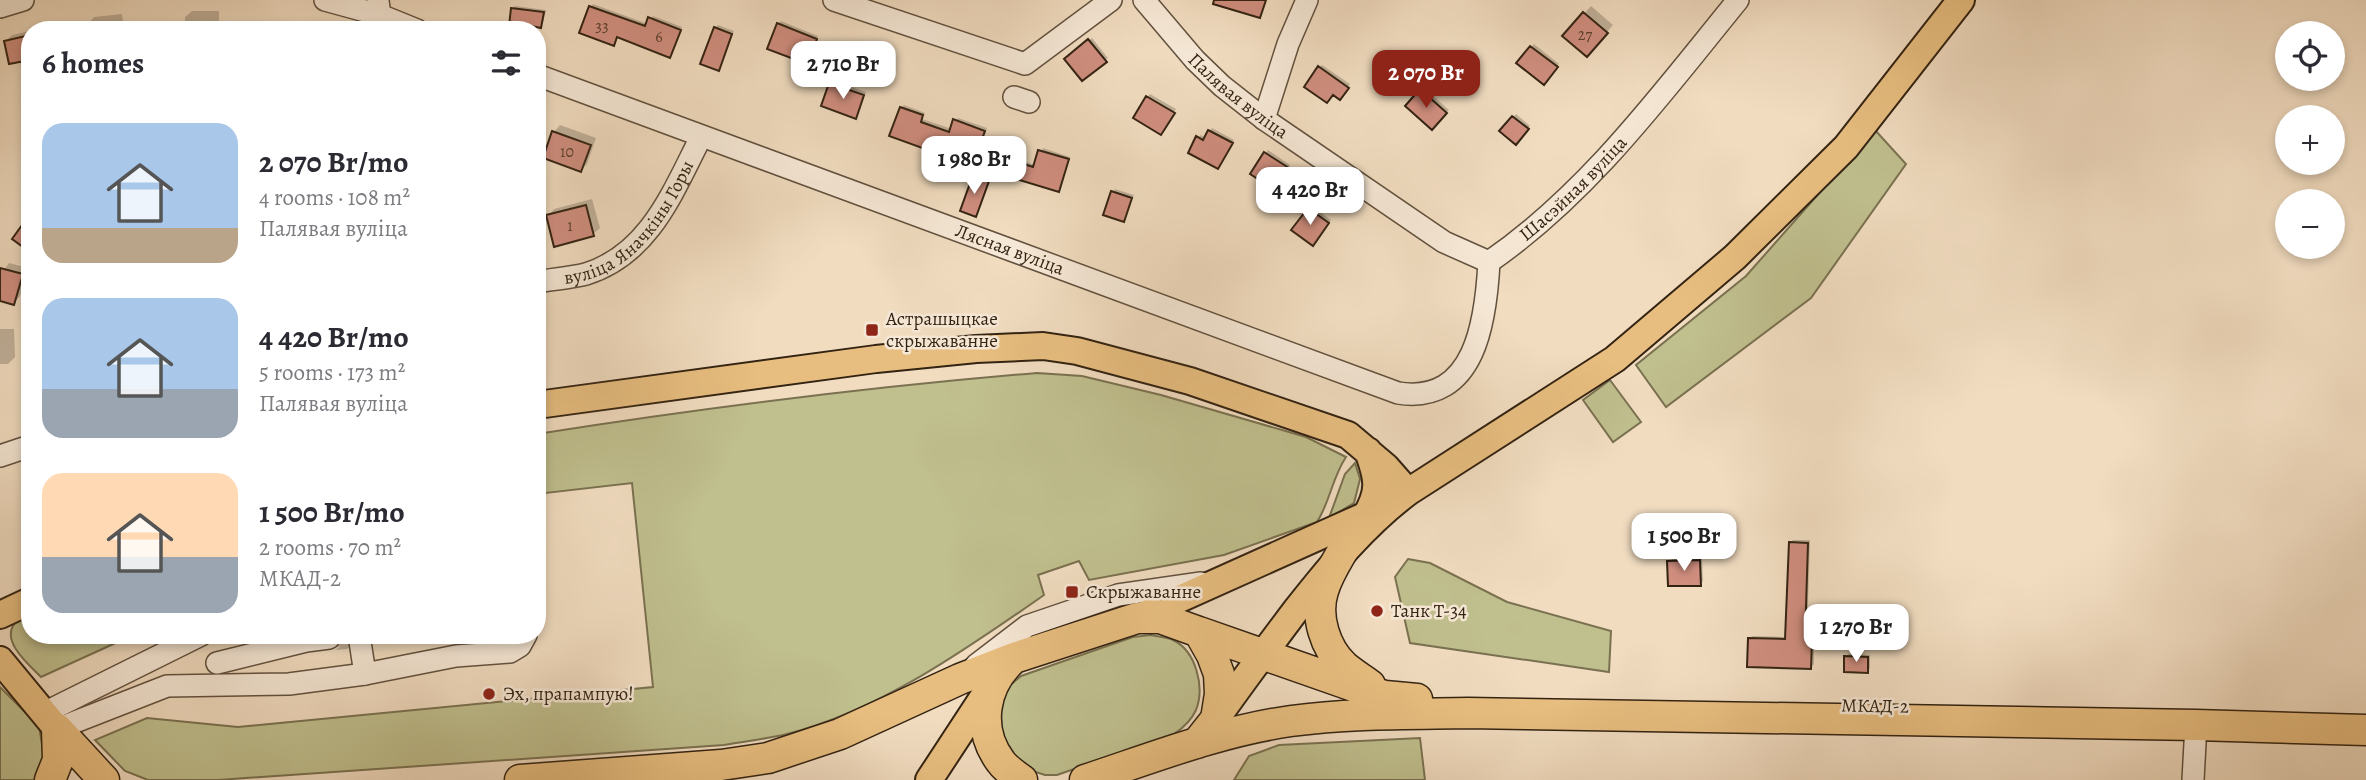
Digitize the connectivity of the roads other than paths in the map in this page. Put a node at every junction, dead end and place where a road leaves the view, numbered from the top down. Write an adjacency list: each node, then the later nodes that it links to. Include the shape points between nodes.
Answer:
1 (23, 0): 9 (street)
2 (325, 0): 10 (street)
3 (834, 0): 4 (street, via 1025,64)
4 (1111, 0)
5 (1144, 0): 12 (street, Палявая вуліца, via 1195,60)
6 (1307, 0): 12 (street, via 1287,44)
7 (1738, 0): 14 (street, Шасэйная вуліца, via 1627,136 1569,196)
8 (1961, 0): 20 (main road, via 1846,147 1735,257 1615,359)
9 (0, 7)
10 (378, 15)
11 (546, 78): 13 (street, Лясная вуліца)
12 (1264, 119): 14 (street, Палявая вуліца, via 1444,242)
13 (701, 136): 14 (street, Лясная вуліца, via 1398,393 1422,395 1444,387 1467,363 1483,321); 15 (street, вуліца Яначкіны Горы, via 656,222 636,246 603,267)
14 (1489, 262)
15 (546, 280)
16 (546, 404): 18 (main road, via 876,359 1043,346 1190,381 1348,435)
17 (21, 449): 19 (street)
18 (1368, 452): 20 (main road, via 1386,467); 21 (main road, via 1377,489)
19 (0, 456)
20 (1400, 498): 21 (main road); 22 (main road)
21 (1364, 517): 23 (main road)
22 (1342, 552): 34 (main road); 41 (highway, via 1322,594 1320,616 1326,642 1343,665)
23 (1227, 580): 26 (main road); 39 (street, via 1118,595 1027,626)
24 (21, 605): 25 (main road)
25 (0, 615)
26 (1137, 618): 27 (highway, МКАД-2, via 1160,618); 37 (highway)
27 (1199, 632): 34 (highway, МКАД-2); 43 (highway, via 1219,674)
28 (185, 644): 44 (street)
29 (252, 644): 36 (street)
30 (294, 644): 36 (street)
31 (359, 644): 38 (street)
32 (521, 644): 33 (street, via 510,652)
33 (455, 646): 38 (street)
34 (1261, 656): 41 (highway, МКАД-2); 43 (main road)
35 (0, 660): 44 (main road)
36 (217, 663): 40 (street)
37 (1004, 669): 39 (highway); 51 (main road); 52 (highway, via 985,708 988,737 1002,764)
38 (365, 674): 40 (street, via 289,684)
39 (960, 678): 50 (highway, via 840,734 768,758)
40 (167, 686): 44 (street)
41 (1385, 696): 42 (highway, МКАД-2)
42 (2366, 714)
43 (1216, 719): 47 (highway)
44 (50, 721): 48 (highway, via 58,760); 49 (highway)
45 (2196, 725): 46 (highway); 47 (highway, via 1367,714 1290,722); 54 (street)
46 (2366, 730)
47 (1197, 743): 53 (highway)
48 (50, 780)
49 (104, 780)
50 (520, 780)
51 (929, 780)
52 (1022, 780)
53 (1085, 780)
54 (2193, 780)

